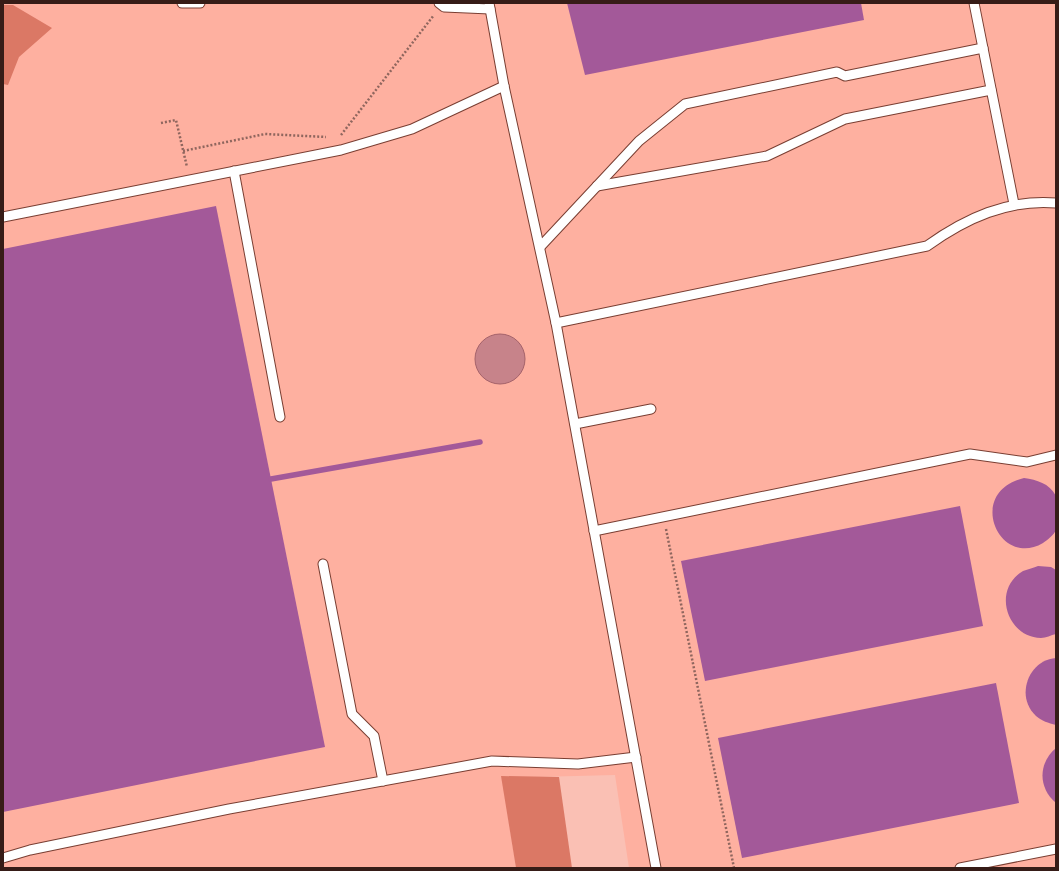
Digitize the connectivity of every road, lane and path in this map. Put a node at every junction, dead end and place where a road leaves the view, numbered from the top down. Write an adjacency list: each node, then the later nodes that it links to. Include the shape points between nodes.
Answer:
1 (182, 3): 2 (lane)
2 (200, 3)
3 (974, 3): 6 (lane)
4 (440, 4): 5 (lane, via 444,7); 11 (path, via 428,24)
5 (490, 6): 7 (lane)
6 (983, 48): 8 (lane); 15 (lane, via 845,76 837,72 685,104 639,141)
7 (504, 86): 13 (lane, via 412,129 341,150); 19 (lane)
8 (991, 90): 15 (lane, via 845,119 767,156); 17 (lane)
9 (161, 123): 12 (path, via 176,120)
10 (332, 138): 12 (path, via 265,134)
11 (339, 138)
12 (183, 151): 14 (path)
13 (234, 171): 14 (lane); 22 (lane)
14 (189, 180): 18 (lane)
15 (597, 186): 19 (lane)
16 (1056, 203): 17 (lane)
17 (1014, 204): 20 (lane, via 980,215 948,231 927,246)
18 (3, 217)
19 (540, 247): 20 (lane)
20 (556, 323): 23 (lane)
21 (651, 409): 23 (lane)
22 (280, 416)
23 (574, 424): 26 (lane)
24 (1056, 455): 25 (lane, via 1027,462 970,454)
25 (664, 517): 26 (lane); 33 (path)
26 (594, 531): 28 (lane)
27 (323, 564): 29 (lane, via 352,714 374,736)
28 (636, 757): 29 (lane, via 578,764 492,761); 32 (lane)
29 (383, 781): 31 (lane, via 229,809 30,850)
30 (1056, 849): 34 (lane)
31 (3, 858)
32 (656, 868)
33 (734, 868)
34 (960, 868)

